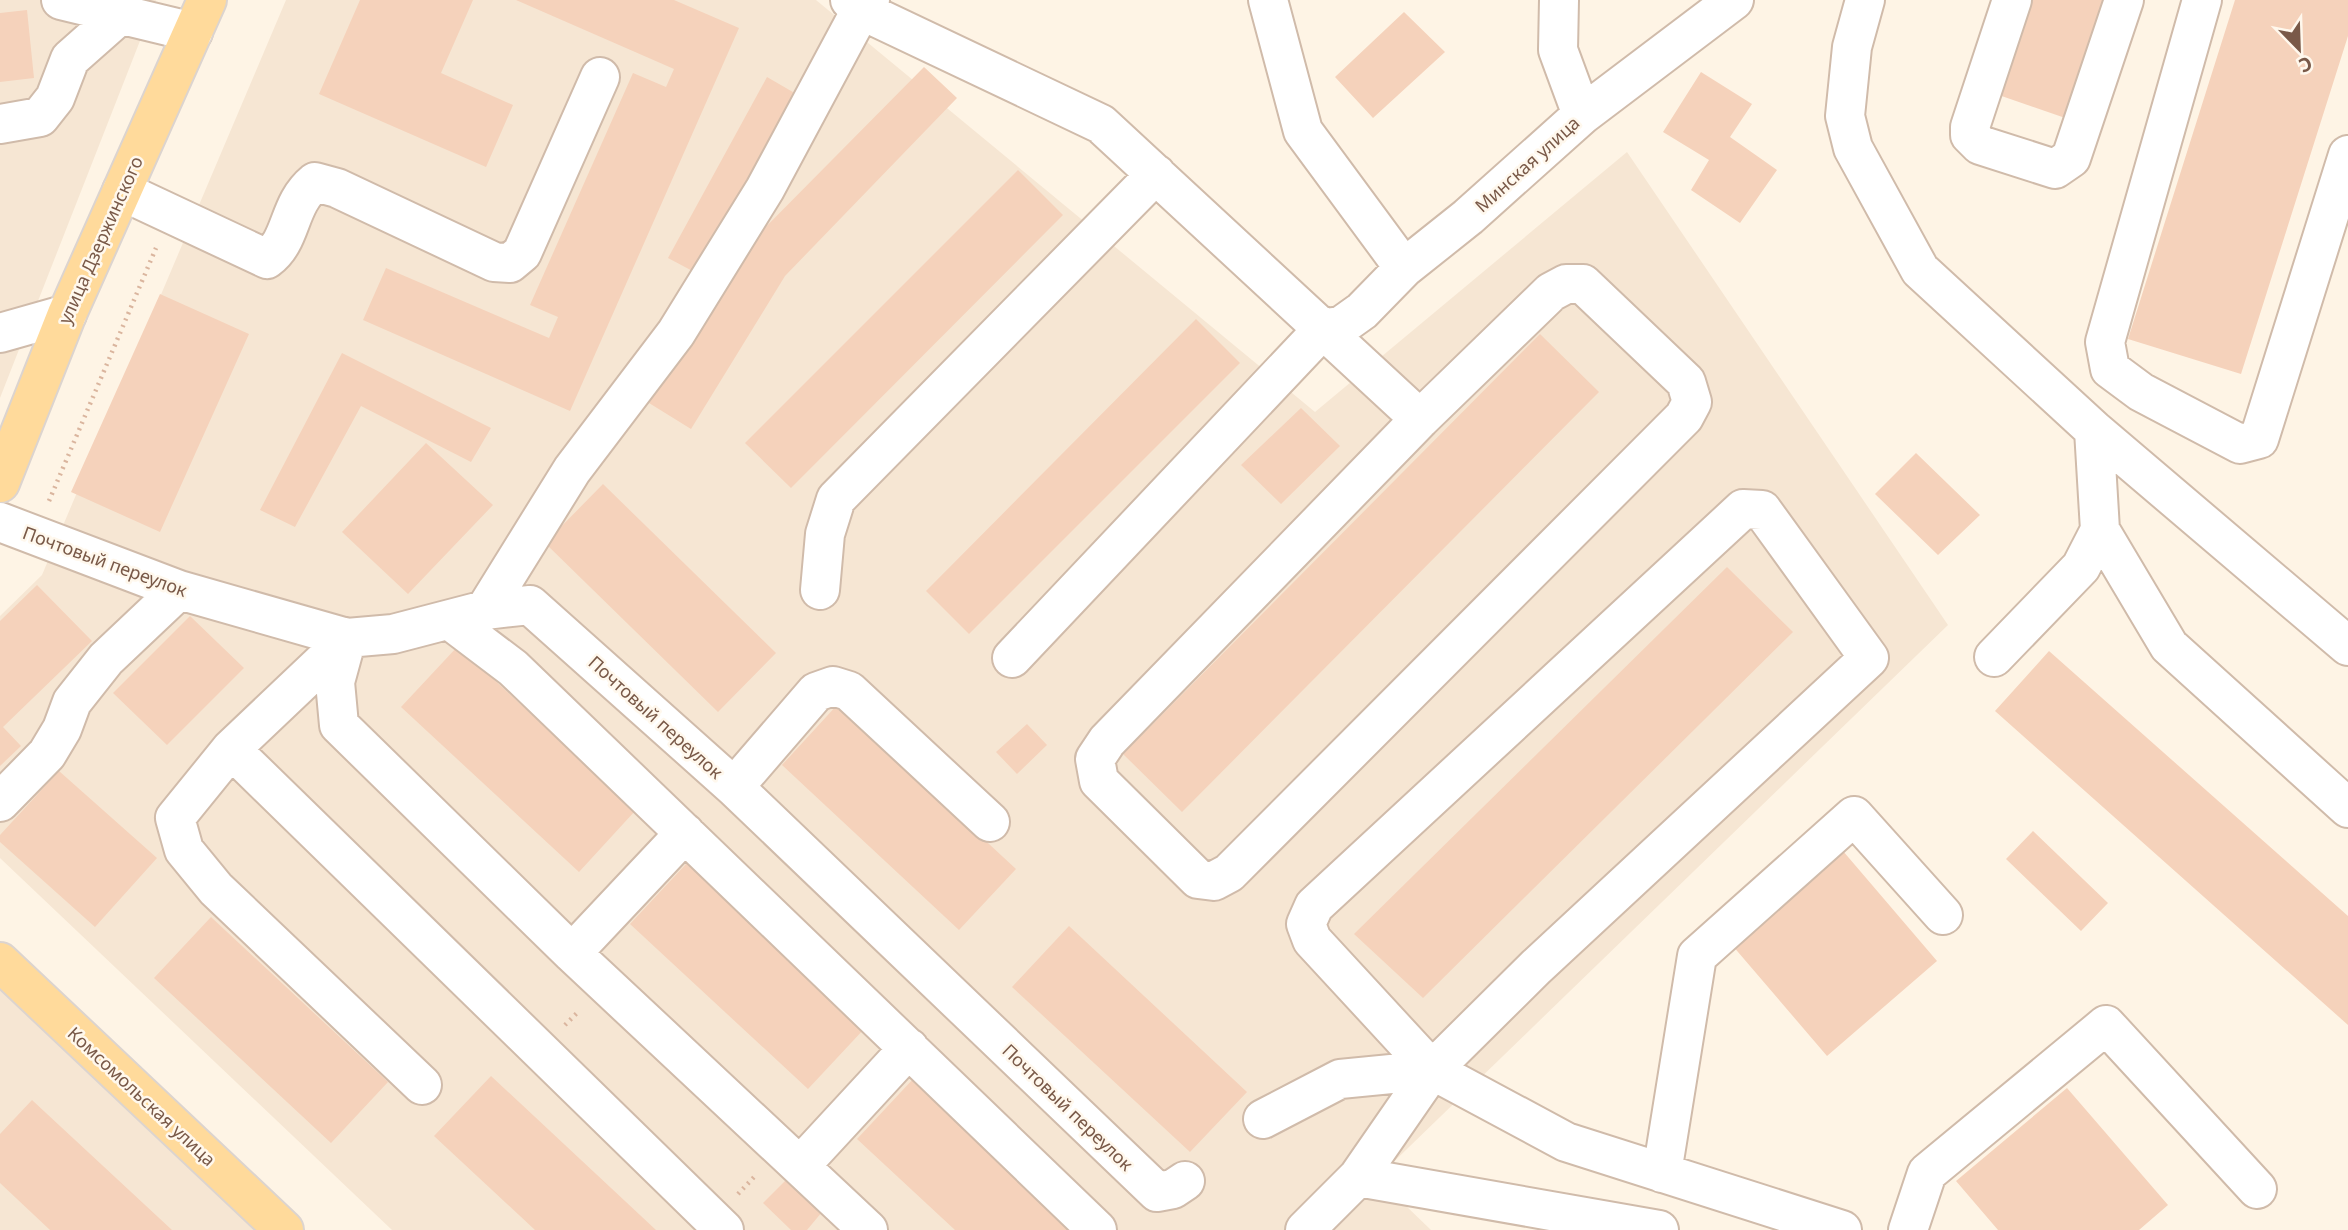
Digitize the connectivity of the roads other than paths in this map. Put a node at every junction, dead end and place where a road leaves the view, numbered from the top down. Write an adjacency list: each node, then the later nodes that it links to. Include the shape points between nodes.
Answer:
1 (61, 0): 10 (street)
2 (1268, 0): 18 (street, via 1303,131)
3 (1559, 0): 13 (street, via 1558,50)
4 (1734, 0): 13 (street, Минская улица)
5 (1865, 0): 23 (street, via 1852,47 1846,116 1853,148 1885,210 1920,270)
6 (2012, 0): 7 (street, via 1970,135 1980,145 2055,169 2071,158)
7 (2124, 0)
8 (2202, 0): 15 (street, via 2105,342 2110,369 2141,392 2240,444 2259,439)
9 (860, 3): 16 (street, via 1101,124); 29 (street, via 765,189 676,333)
10 (122, 13): 11 (street); 14 (street, via 70,59 55,99 40,117)
11 (200, 16): 17 (main road, улица Дзержинского)
12 (600, 78): 17 (street, via 522,253 510,263 494,262 315,182 302,193 277,251 267,259)
13 (1582, 115): 18 (street, Минская улица)
14 (0, 124)
15 (2348, 155)
16 (1156, 174): 20 (street); 28 (street, via 836,499 825,534)
17 (122, 191): 19 (main road, улица Дзержинского)
18 (1404, 268): 20 (street, Минская улица, via 1362,312 1341,326)
19 (67, 314): 21 (street); 24 (main road, улица Дзержинского)
20 (1324, 328): 22 (street); 33 (street)
21 (0, 332)
22 (1420, 419): 22 (street, via 1107,741 1095,759 1100,781 1198,879 1214,881 1229,873 1674,427 1692,402 1686,382 1583,284 1566,284 1552,292)
23 (2094, 430): 26 (street); 31 (street)
24 (0, 483)
25 (17, 529): 27 (street, Почтовый переулок)
26 (2100, 530): 32 (street, via 2081,567); 37 (street, via 2169,646)
27 (179, 590): 30 (street, Почтовый переулок); 36 (street, via 106,659 72,702 47,754)
28 (820, 590)
29 (468, 615): 30 (street, Почтовый переулок, via 393,634); 35 (street, Почтовый переулок, via 530,605); 39 (street, via 513,668)
30 (347, 638): 34 (street); 41 (street, via 335,682 339,725)
31 (2348, 646)
32 (1994, 657)
33 (1012, 658)
34 (230, 749): 45 (street, via 175,818 184,850 216,889); 52 (street)
35 (734, 787): 38 (street, via 816,692 832,686 849,691); 50 (street, Почтовый переулок, via 1157,1192)
36 (0, 802)
37 (2348, 808)
38 (990, 822)
39 (685, 833): 41 (street); 43 (street)
40 (1943, 915): 48 (street, via 1854,816 1697,957)
41 (572, 953): 47 (street)
42 (0, 962): 53 (main road, Комсомольская улица)
43 (909, 1048): 47 (street); 55 (street)
44 (1432, 1070): 44 (street, via 1546,957 1868,658 1762,510 1743,509 1314,906 1306,923 1312,940); 46 (street, via 1340,1079); 48 (street, via 1566,1142); 49 (street)
45 (422, 1085)
46 (1263, 1119)
47 (791, 1157): 54 (street)
48 (1662, 1173): 58 (street)
49 (1358, 1177): 56 (street); 57 (street)
50 (1185, 1181)
51 (2257, 1189): 59 (street, via 2106,1025 1927,1173)
52 (719, 1225)
53 (284, 1230)
54 (868, 1230)
55 (1097, 1230)
56 (1305, 1230)
57 (1659, 1230)
58 (1842, 1230)
59 (1908, 1230)

